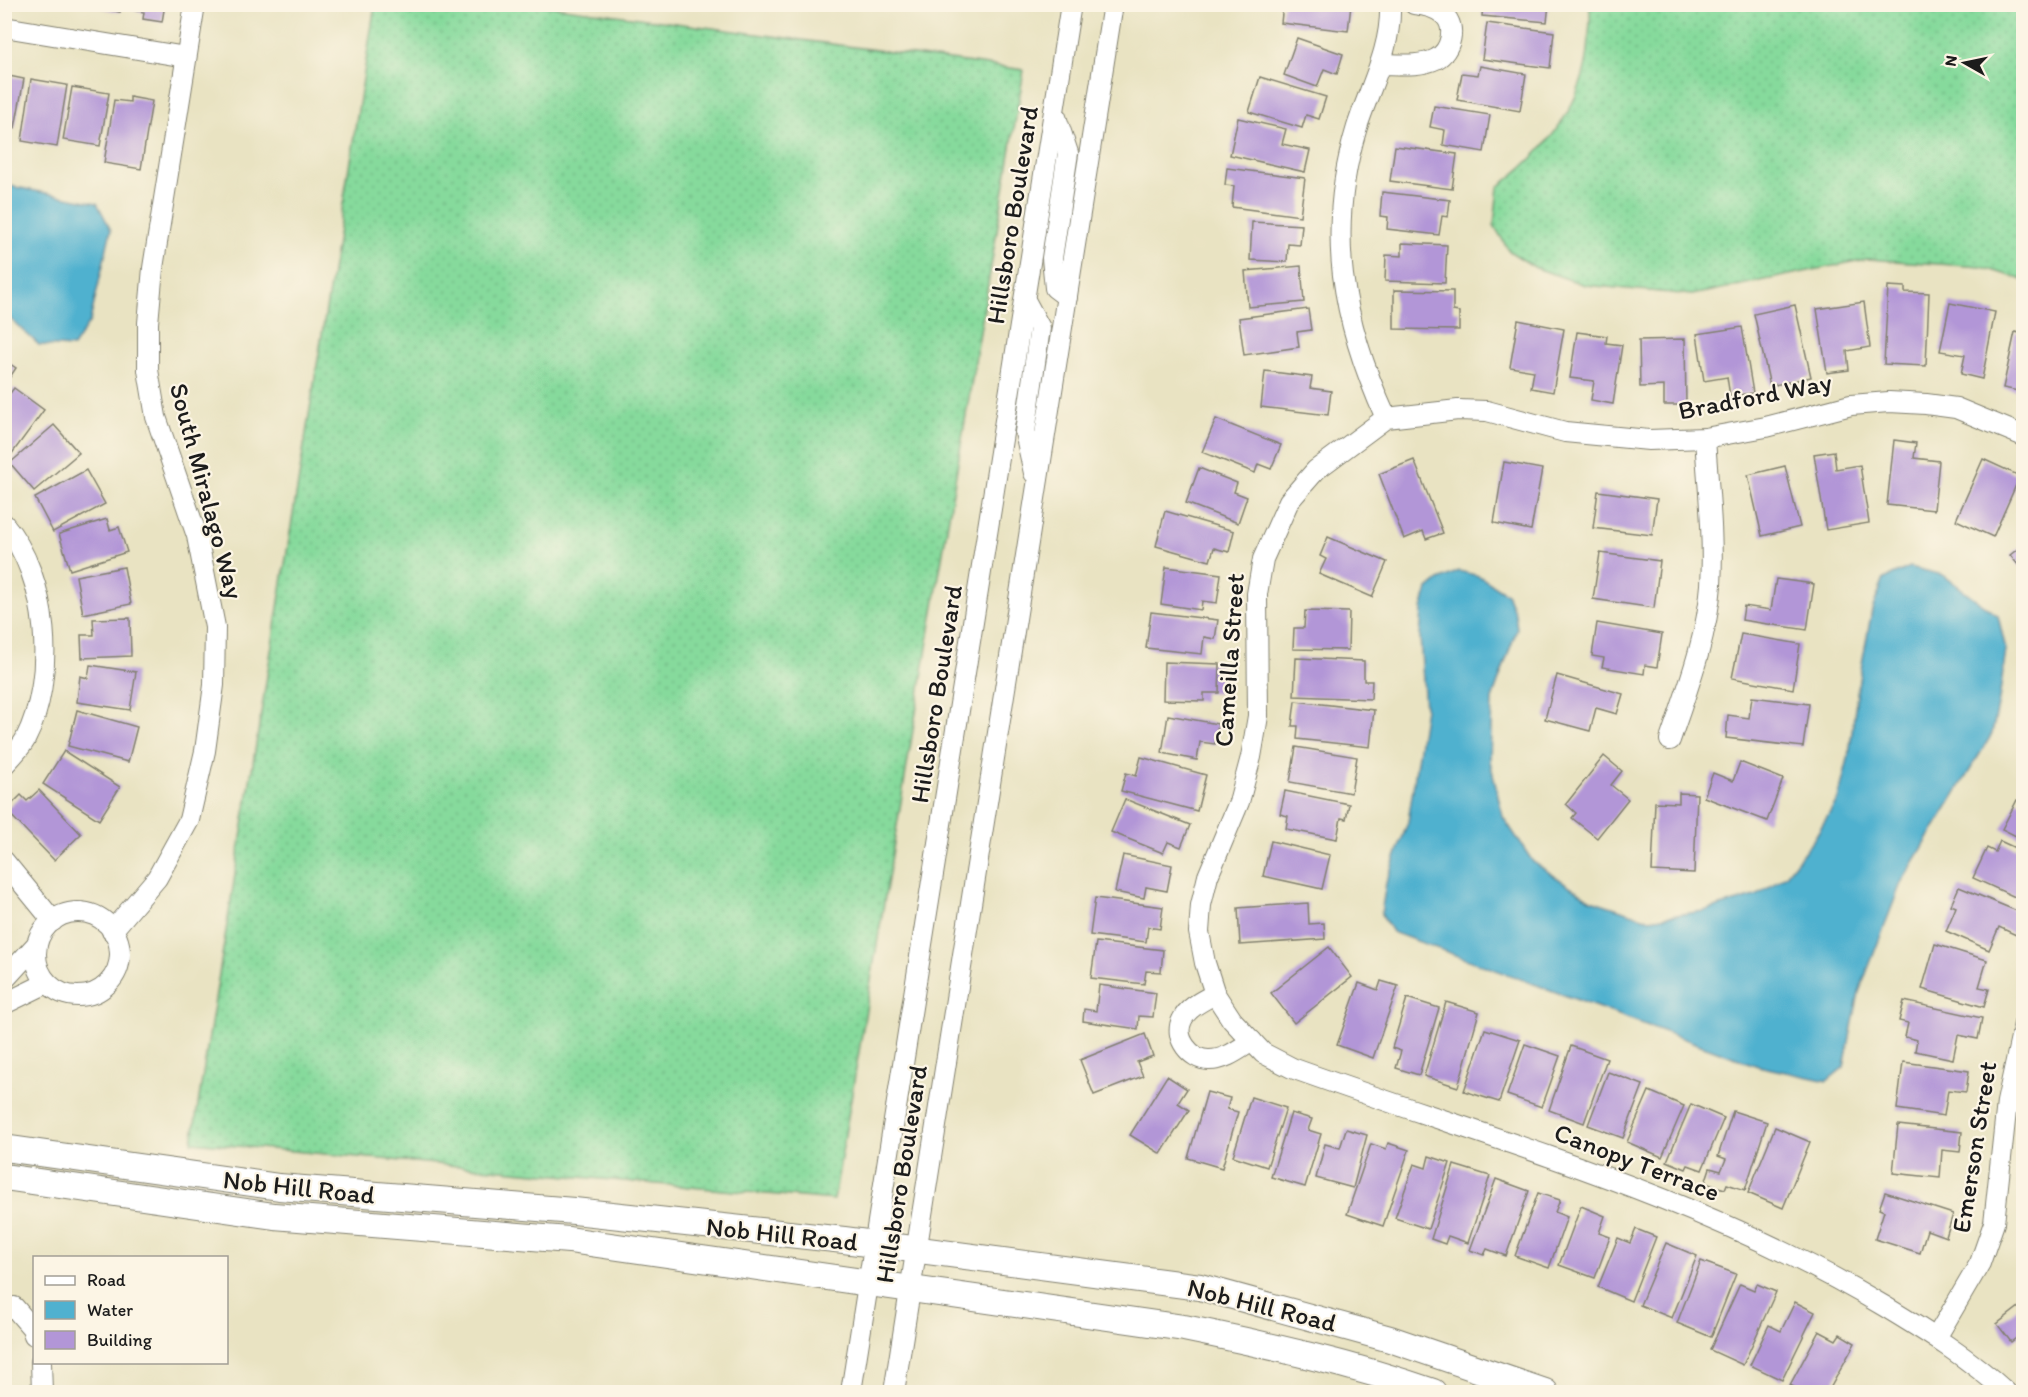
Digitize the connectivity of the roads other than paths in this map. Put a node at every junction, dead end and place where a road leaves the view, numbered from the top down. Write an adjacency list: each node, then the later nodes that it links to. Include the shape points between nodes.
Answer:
1 (195, 4): 7 (street, South Miralago Way)
2 (1071, 4): 9 (street, Hillsboro Boulevard)
3 (1113, 4): 10 (street, Hillsboro Boulevard)
4 (1390, 4): 8 (street, via 1386,48)
5 (1414, 4): 8 (street, via 1436,9 1446,16 1452,30 1449,46 1437,58 1422,63)
6 (4, 27): 7 (street)
7 (186, 57): 21 (street, South Miralago Way, via 153,268 148,370 159,427 197,536 215,627 214,685 205,751 189,820 157,878)
8 (1380, 64): 12 (street, via 1347,157 1340,246 1351,327)
9 (1055, 111): 10 (street, via 1068,153 1052,258 1055,288); 11 (street, Hillsboro Boulevard)
10 (1067, 297): 15 (street, Hillsboro Boulevard)
11 (1026, 302): 15 (street, via 1040,328 1025,432); 34 (street, Hillsboro Boulevard)
12 (1386, 418): 14 (street, Bradford Way, via 1447,410 1487,411 1565,432 1608,438); 25 (street, Cameilla Street, via 1316,470 1289,501 1263,559 1257,594 1258,716 1251,757 1239,802 1208,876 1201,905 1199,932)
13 (2024, 436): 14 (street, Bradford Way, via 1956,408 1889,402 1851,405)
14 (1705, 438): 17 (street, via 1712,545 1710,587 1704,630)
15 (1037, 484): 35 (street, Hillsboro Boulevard)
16 (4, 524): 18 (street, via 19,542 42,606 44,655 37,709 24,741)
17 (1670, 740)
18 (4, 765)
19 (4, 861): 20 (street)
20 (53, 921): 21 (street, via 78,912 91,914); 22 (street)
21 (112, 930): 24 (street, via 118,943 118,964 109,982 98,991 71,996)
22 (37, 944): 23 (street); 24 (street, via 38,964)
23 (4, 980)
24 (47, 983): 26 (street)
25 (1215, 994): 27 (street, Cameilla Street); 29 (street, via 1193,1007 1182,1020 1181,1036 1188,1050 1200,1059 1210,1060 1230,1055)
26 (4, 1004)
27 (1232, 1020): 29 (street, Canopy Terrace)
28 (2024, 1024): 40 (street, Emerson Street, via 2007,1102 1994,1223 1980,1263)
29 (1252, 1041): 40 (street, Canopy Terrace, via 1263,1053 1292,1068 1661,1198 1775,1246)
30 (4, 1148): 32 (main road, Nob Hill Road)
31 (4, 1178): 33 (main road, Nob Hill Road)
32 (279, 1187): 33 (main road); 34 (main road, Nob Hill Road, via 574,1211)
33 (274, 1216): 36 (main road, Nob Hill Road, via 569,1240)
34 (875, 1244): 35 (main road, Nob Hill Road); 36 (street, Hillsboro Boulevard)
35 (917, 1249): 37 (street, Hillsboro Boulevard); 46 (main road, Nob Hill Road, via 1200,1287 1390,1339)
36 (868, 1282): 37 (main road, Nob Hill Road); 43 (street, Hillsboro Boulevard)
37 (910, 1289): 44 (street, Hillsboro Boulevard); 45 (main road, Nob Hill Road, via 1184,1328)
38 (14, 1307): 39 (street)
39 (33, 1332)
40 (1936, 1338): 47 (street, Canopy Terrace)
41 (41, 1364): 42 (street)
42 (42, 1392)
43 (851, 1392)
44 (894, 1392)
45 (1433, 1392)
46 (1545, 1392)
47 (2006, 1392)

